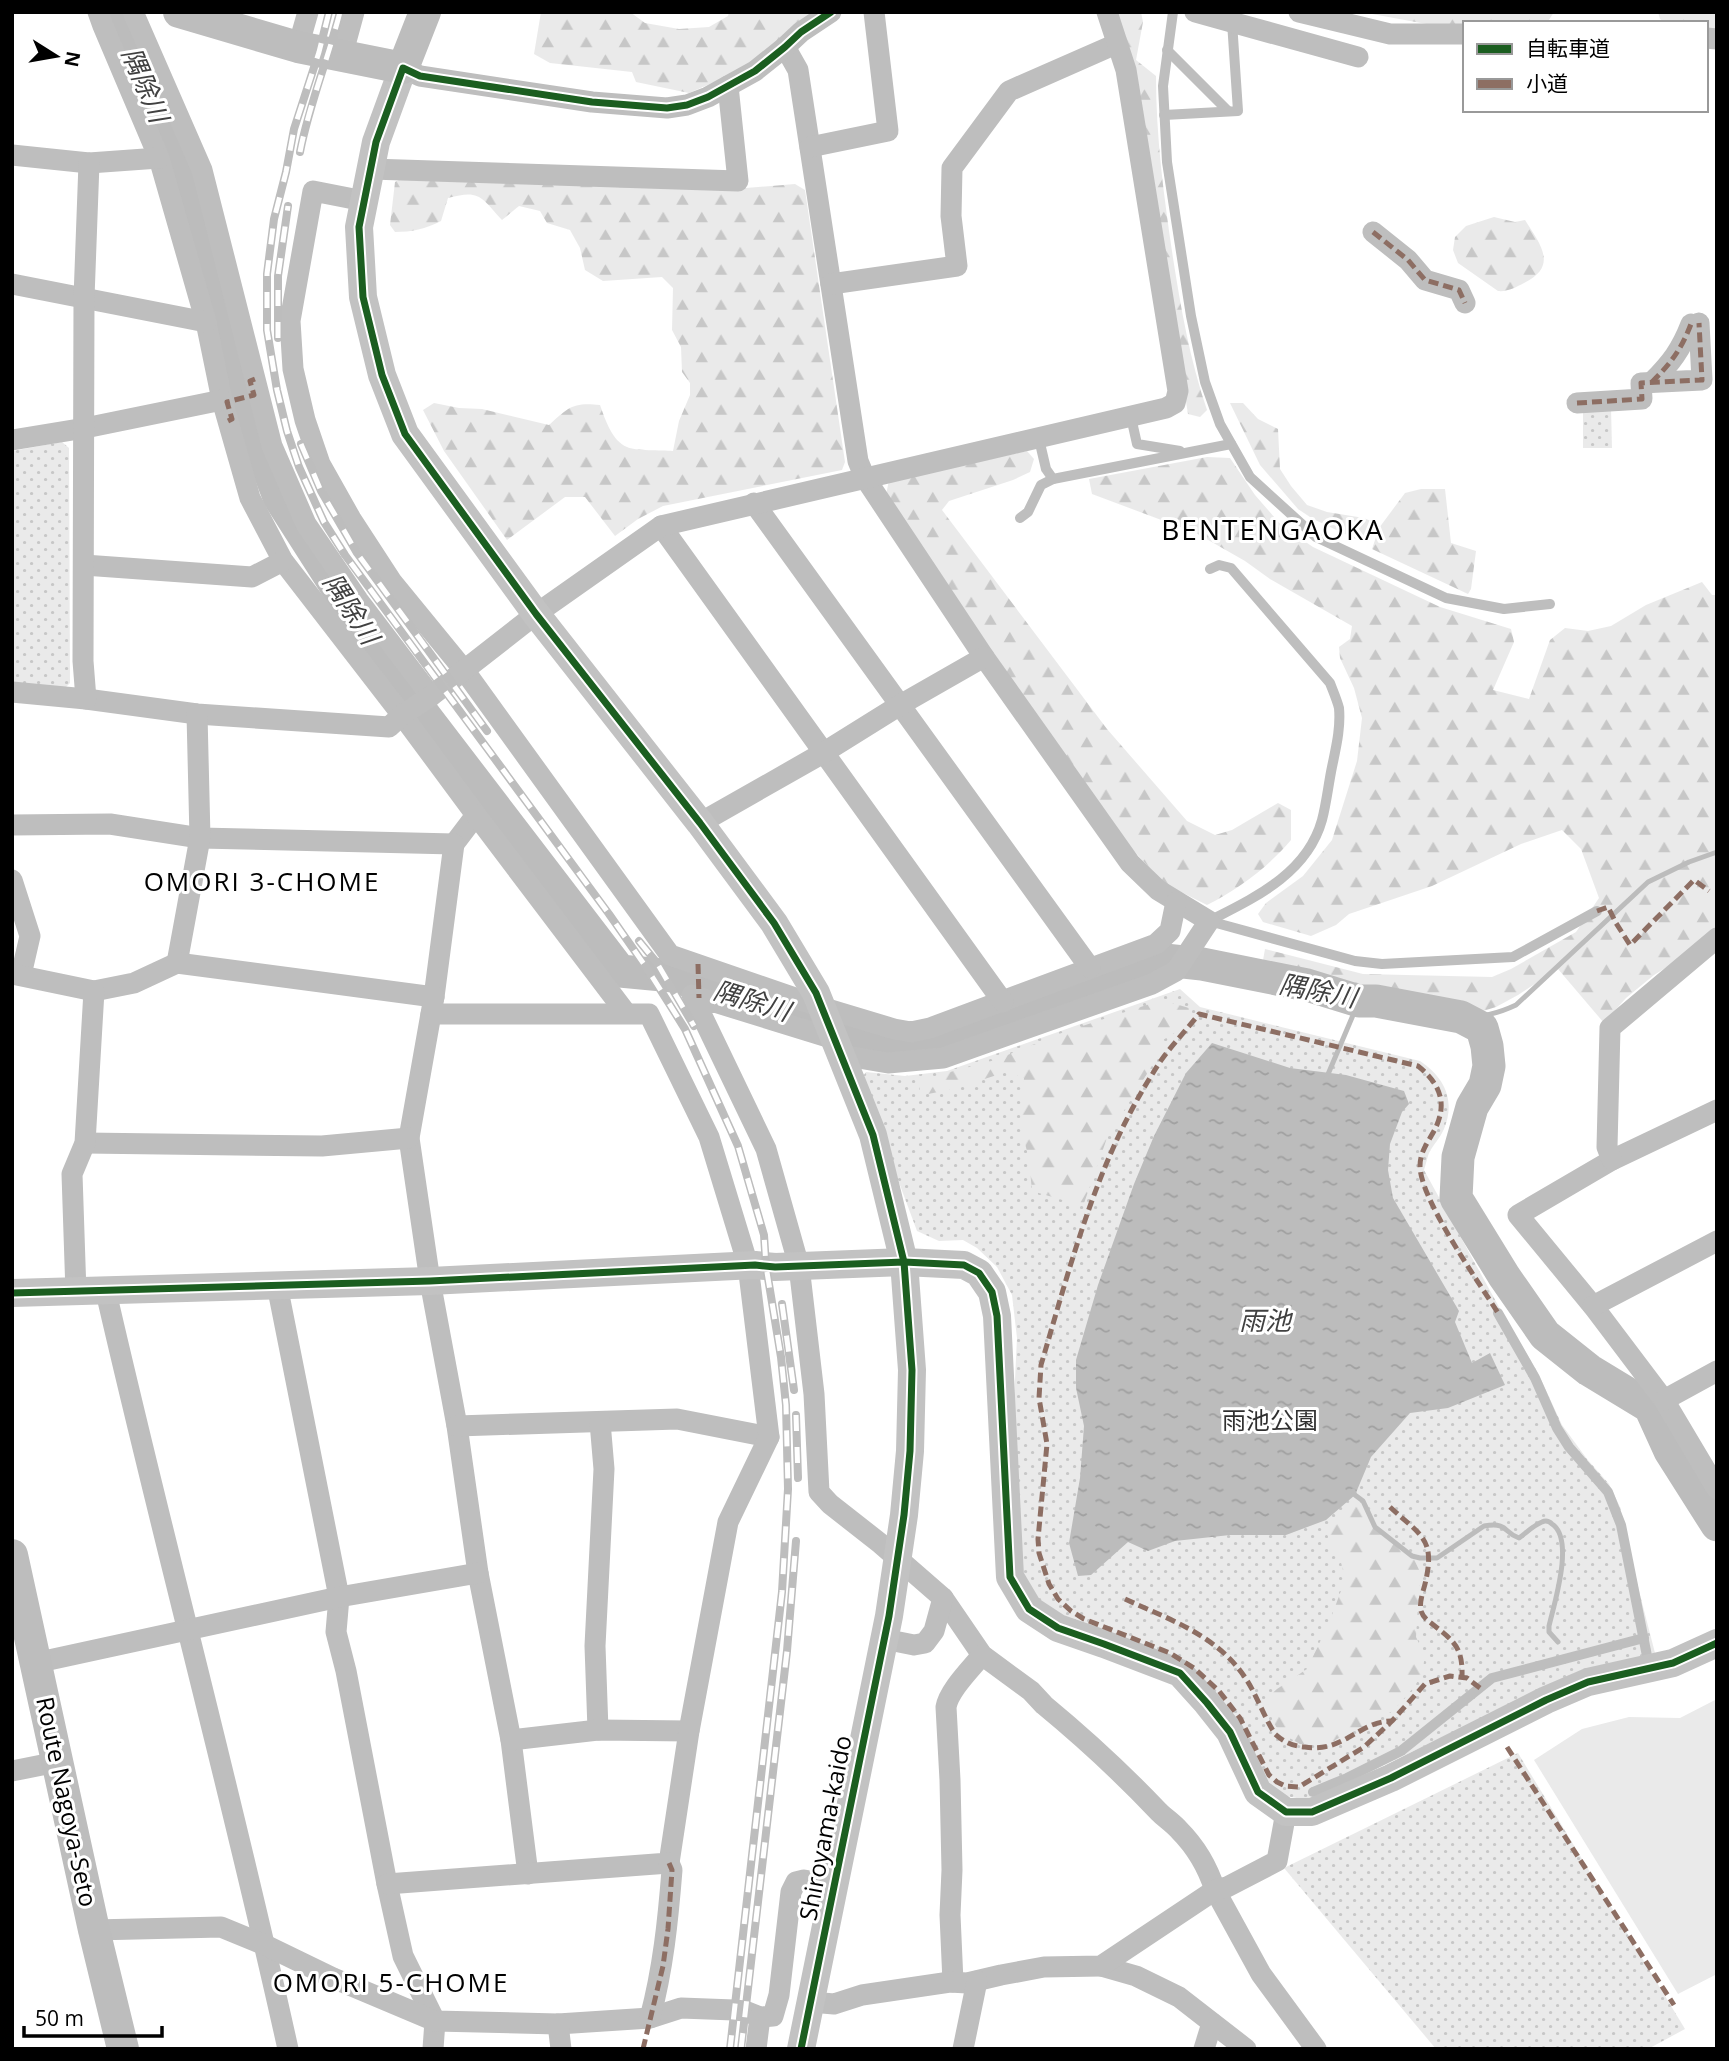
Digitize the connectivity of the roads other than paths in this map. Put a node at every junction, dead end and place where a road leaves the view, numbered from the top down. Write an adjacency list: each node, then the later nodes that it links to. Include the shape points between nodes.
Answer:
1 (99, 12): 28 (street)
2 (133, 12): 61 (street, via 202,170 272,446 306,524 358,600)
3 (308, 12): 17 (street)
4 (354, 12): 20 (street)
5 (425, 12): 22 (main road)
6 (831, 12): 18 (street)
7 (874, 12): 26 (street, via 888,131)
8 (1107, 12): 16 (street)
9 (1172, 12): 19 (lane)
10 (1195, 12): 14 (street)
11 (1299, 12): 13 (street)
12 (195, 14): 17 (main road)
13 (1358, 20): 15 (street, via 1390,34)
14 (1232, 22): 21 (street); 24 (lane, via 1238,111)
15 (1463, 34)
16 (1116, 44): 34 (street, via 1009,91 952,168 957,266); 41 (street, via 1126,70 1178,391 1175,403 1166,408)
17 (298, 47): 20 (main road)
18 (785, 47): 23 (street); 26 (street, via 799,70)
19 (1167, 50): 24 (lane); 25 (lane)
20 (342, 56): 22 (main road)
21 (1358, 57)
22 (403, 68): 23 (street, via 420,76 592,102 667,108 687,105); 30 (street, Shiroyama-kaido)
23 (728, 86): 30 (street, via 738,181)
24 (1228, 111): 25 (lane)
25 (1164, 115): 45 (lane, via 1191,316 1205,382)
26 (810, 147): 34 (street)
27 (12, 155): 29 (street)
28 (159, 158): 29 (street); 37 (street)
29 (89, 163): 35 (street)
30 (371, 169): 31 (street, Shiroyama-kaido)
31 (364, 201): 56 (street, Shiroyama-kaido, via 359,227 363,297 382,375 405,434); 58 (street, via 313,191 290,321 293,369 320,464 351,519 392,582)
32 (1373, 233): 36 (street, via 1425,280 1459,290)
33 (12, 284): 35 (street)
34 (831, 285): 47 (street, via 858,461)
35 (85, 298): 37 (street); 42 (street)
36 (1465, 303)
37 (206, 322): 39 (street)
38 (1652, 382): 38 (street, via 1674,360 1695,324 1702,380); 40 (street, via 1640,383 1642,399)
39 (222, 400): 42 (street); 52 (street, via 250,498)
40 (1577, 403)
41 (1130, 417): 43 (street); 46 (lane, via 1137,444)
42 (85, 428): 44 (street); 53 (street)
43 (1039, 439): 47 (street); 48 (lane)
44 (12, 440)
45 (1231, 444): 46 (lane); 55 (lane, via 1250,477 1316,537 1446,598 1504,609)
46 (1189, 453): 48 (lane)
47 (865, 478): 49 (street); 57 (street)
48 (1053, 479): 50 (lane, via 1041,485 1028,512)
49 (754, 503): 51 (street); 62 (street)
50 (1020, 518)
51 (661, 526): 56 (street); 64 (street)
52 (283, 561): 53 (street, via 252,577); 61 (street)
53 (84, 565): 60 (street)
54 (1210, 569): 73 (lane, via 1219,565 1231,568 1330,683 1339,727 1321,822 1300,861 1264,892)
55 (1550, 604)
56 (536, 614): 58 (street); 66 (street, Shiroyama-kaido)
57 (984, 657): 62 (street); 71 (street, via 1130,863)
58 (464, 670): 61 (street); 82 (street, via 670,955)
59 (12, 692): 60 (street)
60 (86, 699): 63 (street)
61 (418, 704): 63 (street, via 389,727); 65 (street)
62 (900, 705): 64 (street); 76 (street)
63 (197, 714): 68 (street)
64 (823, 753): 66 (street); 79 (street)
65 (476, 815): 69 (street); 81 (street)
66 (700, 823): 82 (street, Shiroyama-kaido, via 774,923 816,993)
67 (12, 825): 68 (street, via 110,824)
68 (200, 838): 69 (street); 75 (street)
69 (454, 844): 80 (street)
70 (12, 880): 77 (street, via 30,936)
71 (1176, 902): 73 (street); 76 (street, via 1170,931 1156,944)
72 (1597, 911): 73 (lane, via 1513,957 1382,964 1355,961)
73 (1209, 921): 82 (street, via 1176,971 1152,984 943,1058 888,1063)
74 (1717, 939): 86 (street, via 1610,1028 1607,1147)
75 (177, 963): 78 (street, via 134,983); 80 (street)
76 (1090, 968): 79 (street)
77 (17, 974): 78 (street)
78 (94, 991): 85 (street)
79 (1003, 1002): 82 (street, via 911,1032)
80 (433, 1006): 81 (street); 84 (street)
81 (626, 1013): 89 (street, via 649,1014 709,1137)
82 (831, 1029): 88 (street, Shiroyama-kaido, via 873,1135); 90 (street, via 692,995 766,1149)
83 (1714, 1117): 86 (street)
84 (409, 1138): 85 (street, via 322,1146); 91 (street)
85 (85, 1143): 95 (street, via 72,1174)
86 (1612, 1160): 96 (street, via 1518,1215)
87 (1717, 1241): 96 (street)
88 (904, 1262): 90 (street); 105 (street, Shiroyama-kaido, via 912,1370 910,1451); 123 (street, via 964,1265 979,1273 992,1292 1010,1577 1029,1609 1058,1628 1180,1673 1230,1732 1258,1792)
89 (748, 1265): 90 (street); 91 (street); 102 (street)
90 (799, 1266): 105 (street, via 814,1394 819,1492)
91 (430, 1281): 92 (street); 101 (street)
92 (277, 1285): 93 (street); 107 (street)
93 (106, 1292): 95 (street); 111 (street)
94 (12, 1293): 95 (street)
95 (76, 1293)
96 (1593, 1306): 99 (street)
97 (1497, 1312): 112 (lane, via 1569,1447 1608,1492 1616,1509)
98 (1717, 1371): 99 (street)
99 (1664, 1400): 103 (street)
100 (600, 1422): 101 (street); 102 (street, via 677,1419); 117 (street, via 604,1469 595,1646)
101 (457, 1426): 106 (street)
102 (769, 1437): 118 (street, via 728,1522)
103 (1717, 1489)
104 (12, 1555): 109 (main road, Route Nagoya-Seto)
105 (897, 1558): 108 (street); 110 (street, Shiroyama-kaido)
106 (478, 1573): 107 (street); 119 (street)
107 (339, 1597): 111 (street); 126 (street, via 336,1632)
108 (943, 1598): 110 (street, via 934,1632 925,1643 914,1645); 114 (street)
109 (18, 1606): 115 (main road, Route Nagoya-Seto)
110 (886, 1627): 127 (street, Shiroyama-kaido)
111 (187, 1631): 115 (street); 130 (street)
112 (1644, 1638): 116 (lane); 122 (lane, via 1492,1678 1401,1751)
113 (1717, 1643): 116 (street)
114 (982, 1655): 128 (street, via 1031,1691 1181,1831); 133 (street, via 952,1692 946,1707)
115 (35, 1663): 120 (main road, Route Nagoya-Seto)
116 (1649, 1669): 123 (street, via 1588,1682 1391,1778 1312,1812)
117 (598, 1730): 118 (street); 119 (street)
118 (689, 1731): 124 (street)
119 (511, 1740): 125 (street)
120 (57, 1762): 121 (street); 129 (main road, Route Nagoya-Seto)
121 (12, 1771)
122 (1313, 1792)
123 (1286, 1812): 128 (street, via 1276,1861)
124 (669, 1863): 125 (street); 136 (street, via 668,1929)
125 (528, 1874): 126 (street)
126 (387, 1884): 137 (street, via 404,1956)
127 (834, 1885): 134 (street, Shiroyama-kaido); 135 (street, via 796,1882 779,1995 773,2016)
128 (1215, 1890): 131 (street); 149 (street, via 1261,1974)
129 (94, 1930): 130 (street, via 221,1927); 140 (main road, Route Nagoya-Seto)
130 (265, 1945): 137 (street); 141 (street)
131 (1101, 1966): 132 (street, via 1044,1968); 138 (street, via 1136,1976 1179,1997)
132 (977, 1981): 133 (street); 146 (street)
133 (953, 1982): 134 (street, via 862,1995 834,2004)
134 (811, 2002): 145 (street, Shiroyama-kaido)
135 (761, 2017): 136 (street, via 745,2011 681,2008); 144 (street)
136 (650, 2018): 139 (street)
137 (435, 2021): 139 (street); 142 (street)
138 (1212, 2023): 147 (street); 148 (street)
139 (558, 2024): 143 (street)
140 (123, 2049)
141 (288, 2049)
142 (433, 2049)
143 (561, 2049)
144 (756, 2049)
145 (802, 2049)
146 (963, 2049)
147 (1204, 2049)
148 (1246, 2049)
149 (1316, 2049)

